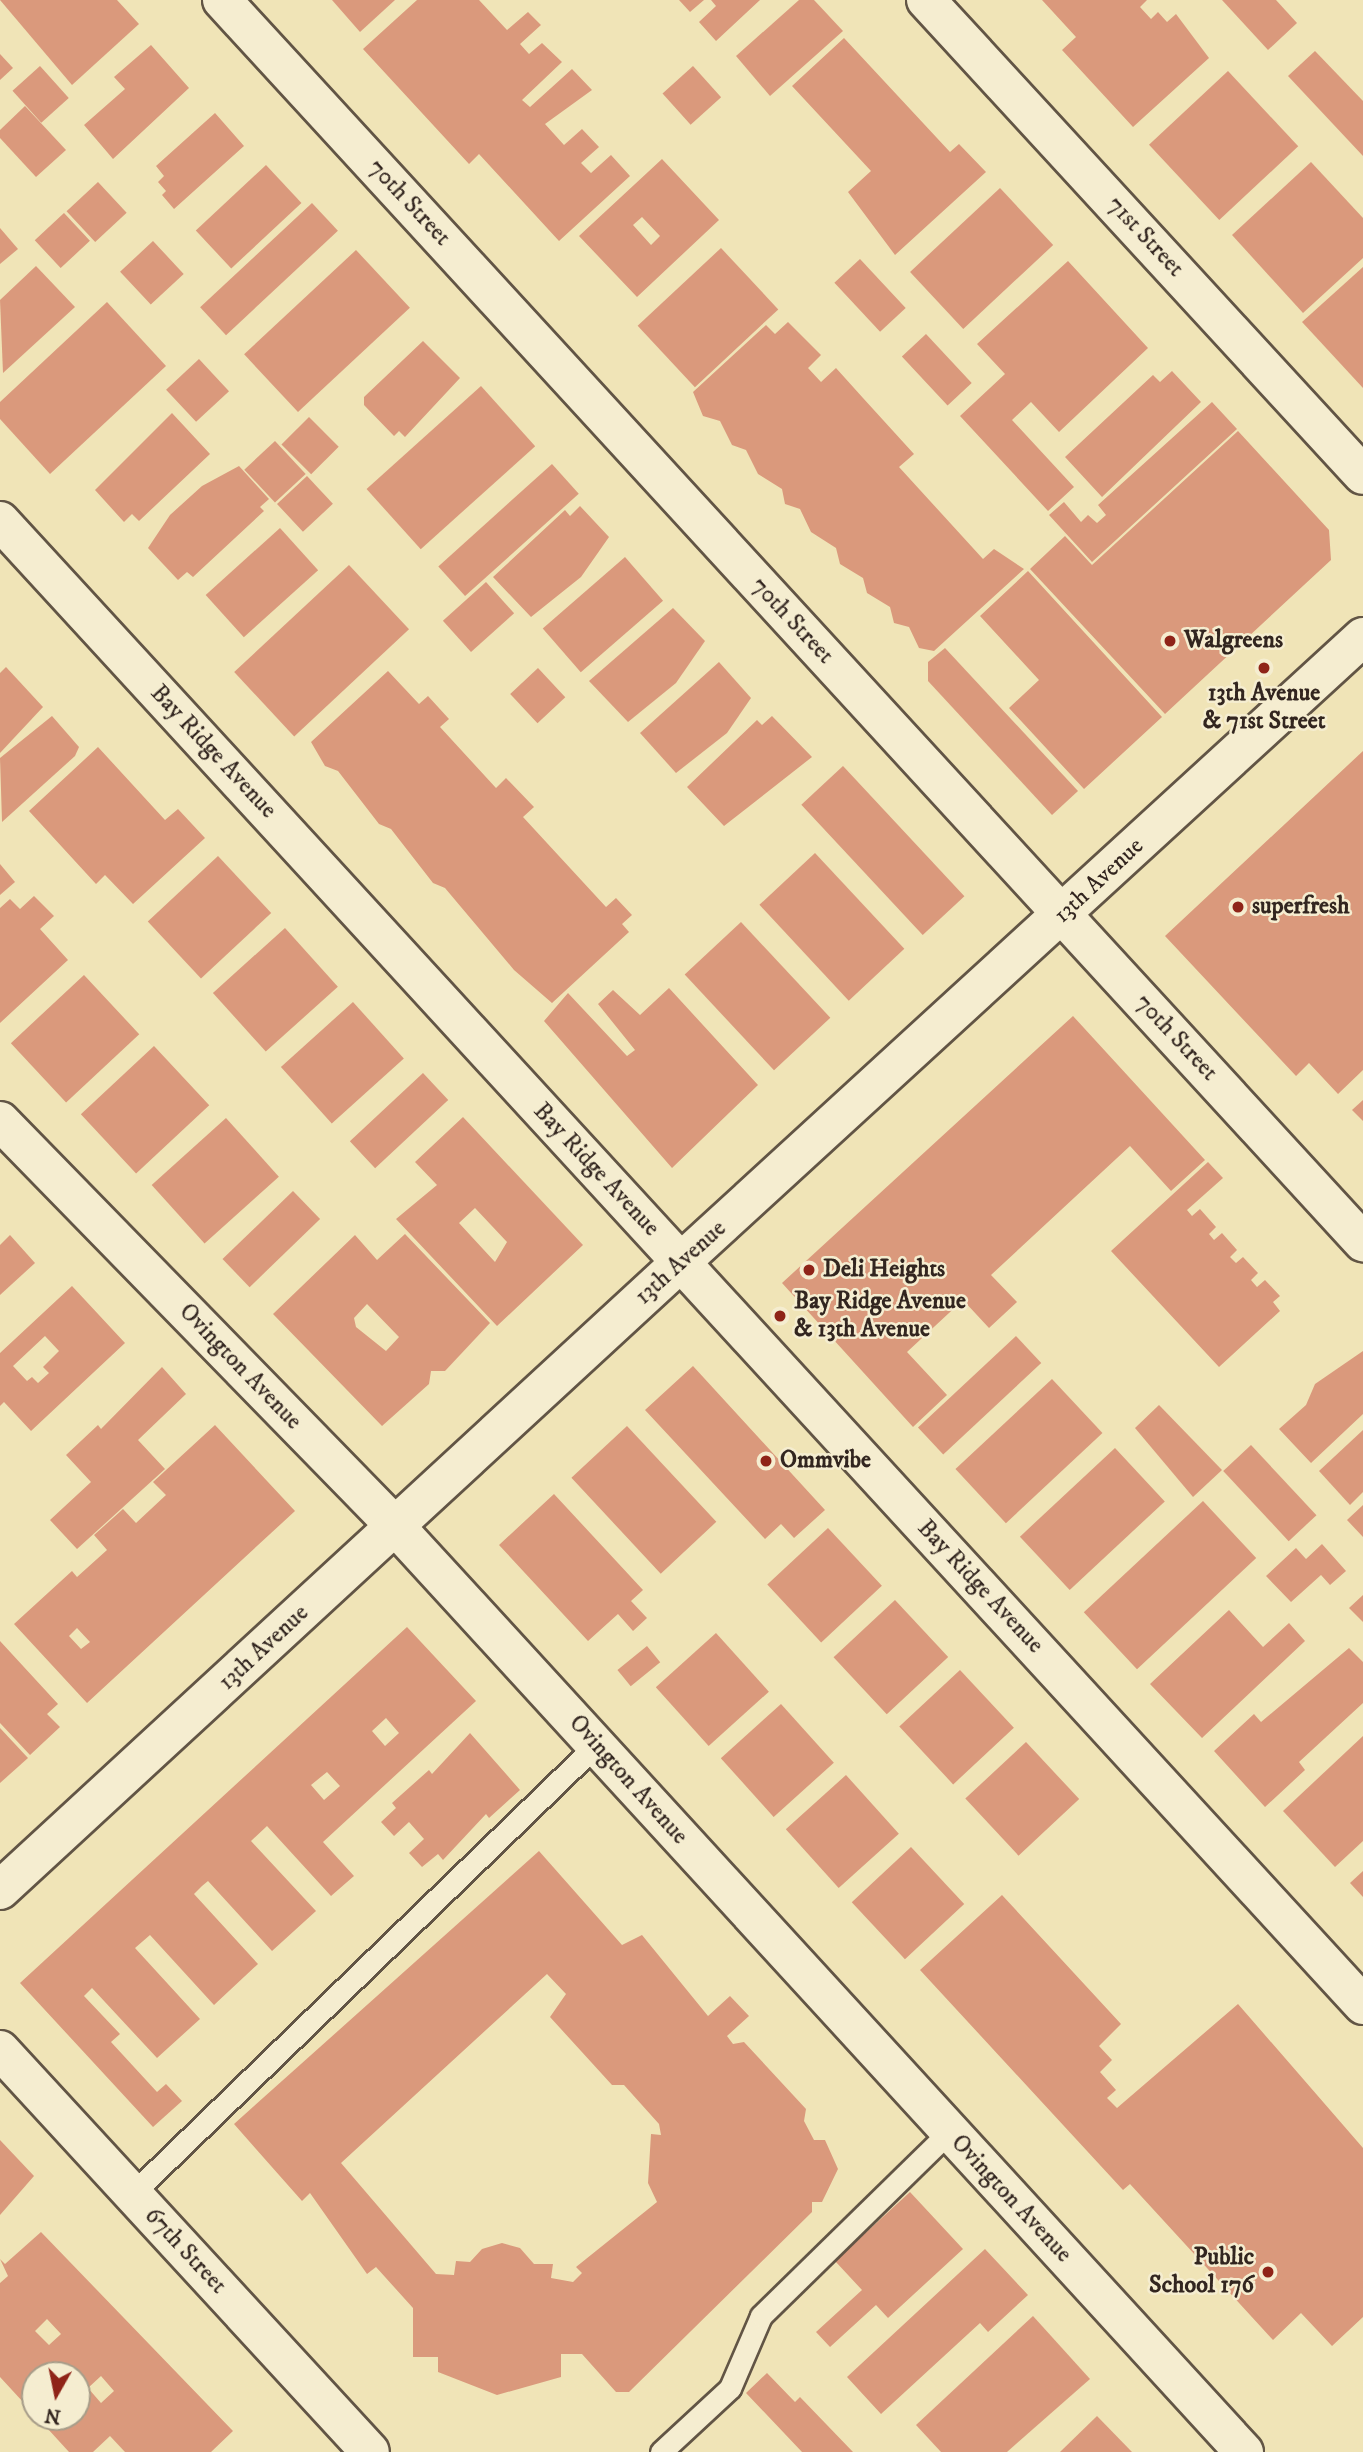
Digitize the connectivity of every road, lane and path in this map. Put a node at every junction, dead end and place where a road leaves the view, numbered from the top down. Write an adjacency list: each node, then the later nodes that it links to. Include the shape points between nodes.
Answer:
1 (222, 0): 6 (street, 70th Street)
2 (926, 0): 3 (street, 71st Street)
3 (1363, 475)
4 (0, 521): 9 (street, Bay Ridge Avenue)
5 (1363, 637): 6 (street, 13th Avenue)
6 (1062, 915): 8 (street, 70th Street); 9 (street, 13th Avenue)
7 (0, 1121): 10 (street, Ovington Avenue)
8 (1363, 1242)
9 (681, 1262): 10 (street, 13th Avenue); 13 (street, Bay Ridge Avenue)
10 (396, 1527): 11 (street, Ovington Avenue); 12 (street, 13th Avenue)
11 (596, 1745): 15 (street, Ovington Avenue); 16 (lane)
12 (0, 1890)
13 (1363, 2005)
14 (0, 2050): 16 (street, 67th Street)
15 (950, 2132): 18 (lane, via 761,2316 730,2388); 19 (street, Ovington Avenue)
16 (132, 2194): 17 (street, 67th Street)
17 (370, 2452)
18 (661, 2452)
19 (1244, 2452)

